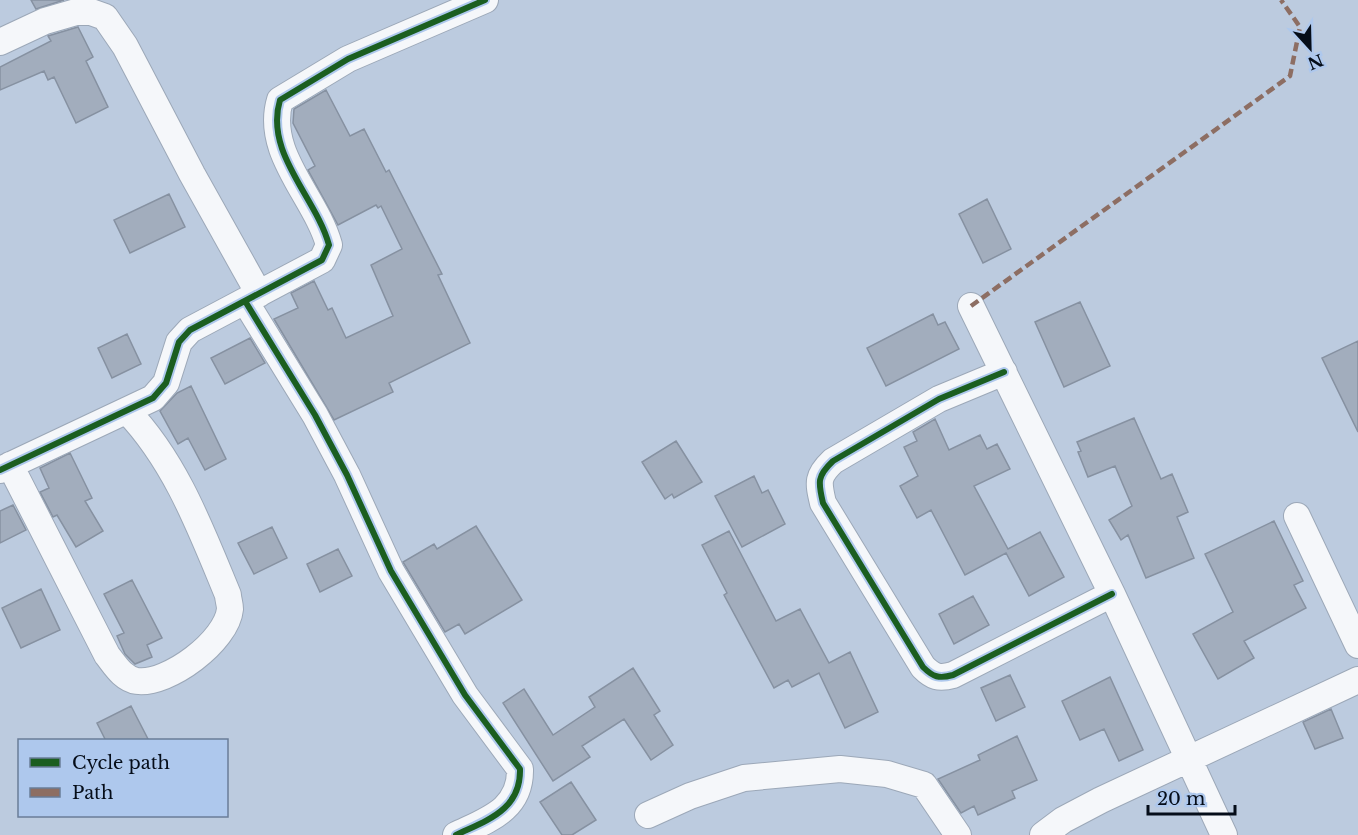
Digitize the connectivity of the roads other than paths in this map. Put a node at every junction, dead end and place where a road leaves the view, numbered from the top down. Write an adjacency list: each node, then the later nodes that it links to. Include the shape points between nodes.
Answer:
1 (485, 0): 3 (street, via 348,59 280,100 275,116 279,138 329,245 322,260)
2 (0, 42): 3 (street, via 45,21 76,12 105,17 192,174)
3 (252, 297): 6 (street, via 190,330 180,342 166,383 153,398); 14 (street, via 347,475 391,571 465,695 520,770 514,801)
4 (971, 306): 5 (street)
5 (1004, 372): 9 (street); 9 (street, via 939,399 833,461 822,472 819,486 823,503 931,675 953,675)
6 (127, 411): 7 (street); 7 (street, via 166,459 228,595 230,609 208,647 175,671 150,681 136,681 123,675 107,655)
7 (5, 467)
8 (1297, 516): 10 (street)
9 (1112, 594): 12 (street)
10 (1358, 645)
11 (1358, 680): 12 (street)
12 (1189, 758): 16 (street, via 1063,820); 17 (street)
13 (648, 815): 15 (street, via 744,778 840,769 887,774 924,785)
14 (456, 835)
15 (958, 835)
16 (1043, 835)
17 (1224, 835)

